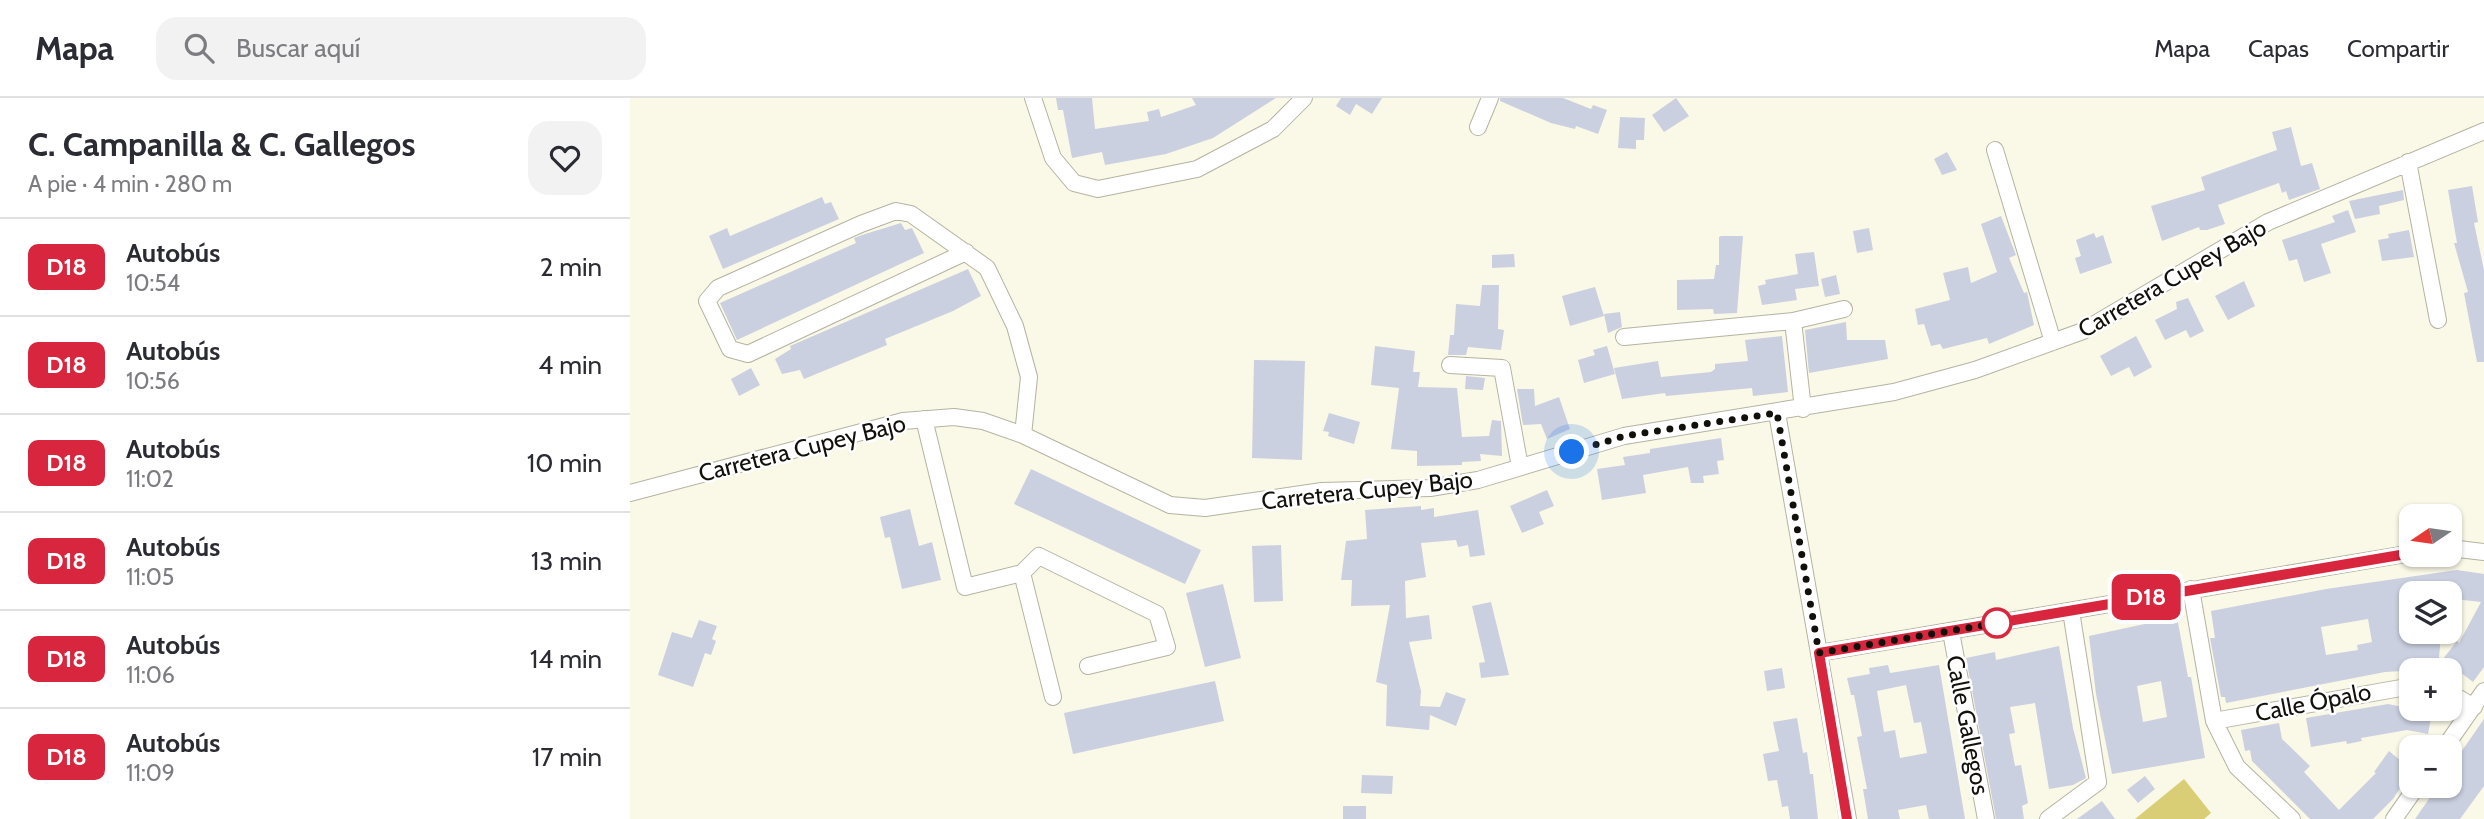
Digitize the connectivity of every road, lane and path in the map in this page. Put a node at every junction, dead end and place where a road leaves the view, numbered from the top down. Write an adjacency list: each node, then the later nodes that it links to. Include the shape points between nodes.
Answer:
1 (1033, 98): 2 (street, via 1053,158 1074,183 1098,189 1197,169 1273,128)
2 (1304, 98)
3 (1490, 98): 4 (street)
4 (1478, 127)
5 (2484, 131): 7 (street, Carretera Cupey Bajo)
6 (1996, 150): 13 (street)
7 (2408, 163): 10 (street); 13 (street, Carretera Cupey Bajo, via 2267,222 2083,331)
8 (966, 252): 8 (street, via 748,354 730,349 707,301 718,288 896,211 911,214); 18 (street, via 987,268 1015,326 1028,377)
9 (1844, 309): 11 (street)
10 (2438, 320)
11 (1793, 321): 12 (street); 15 (street)
12 (1624, 337)
13 (2053, 342): 15 (street, Carretera Cupey Bajo, via 1894,392)
14 (1450, 365): 19 (street, via 1502,368)
15 (1803, 409): 16 (street, Carretera Cupey Bajo)
16 (1777, 413): 19 (street, Carretera Cupey Bajo, via 1624,436); 28 (street)
17 (924, 419): 18 (street, Carretera Cupey Bajo, via 983,421); 20 (street, Carretera Cupey Bajo); 24 (street, via 965,587)
18 (1023, 435): 19 (street, Carretera Cupey Bajo, via 1170,505 1192,508 1322,491 1430,488)
19 (1520, 467)
20 (630, 493)
21 (2462, 549): 22 (street)
22 (2484, 552)
23 (2399, 555): 25 (street)
24 (1022, 573): 29 (street, via 1039,556 1157,614 1167,647); 32 (street)
25 (2190, 589): 26 (street); 35 (street)
26 (2071, 611): 27 (street); 40 (street, via 2098,782)
27 (1951, 632): 28 (street); 39 (street, Calle Gallegos)
28 (1819, 653): 38 (street)
29 (1088, 666)
30 (2399, 688): 35 (street, Calle Ópalo)
31 (2484, 691): 34 (street)
32 (1053, 697)
33 (2462, 700): 34 (street)
34 (2474, 707): 36 (street)
35 (2214, 721): 41 (street, via 2237,767)
36 (2454, 735)
37 (2409, 798): 42 (street)
38 (1847, 819)
39 (1986, 819)
40 (2048, 819)
41 (2292, 819)
42 (2394, 819)

